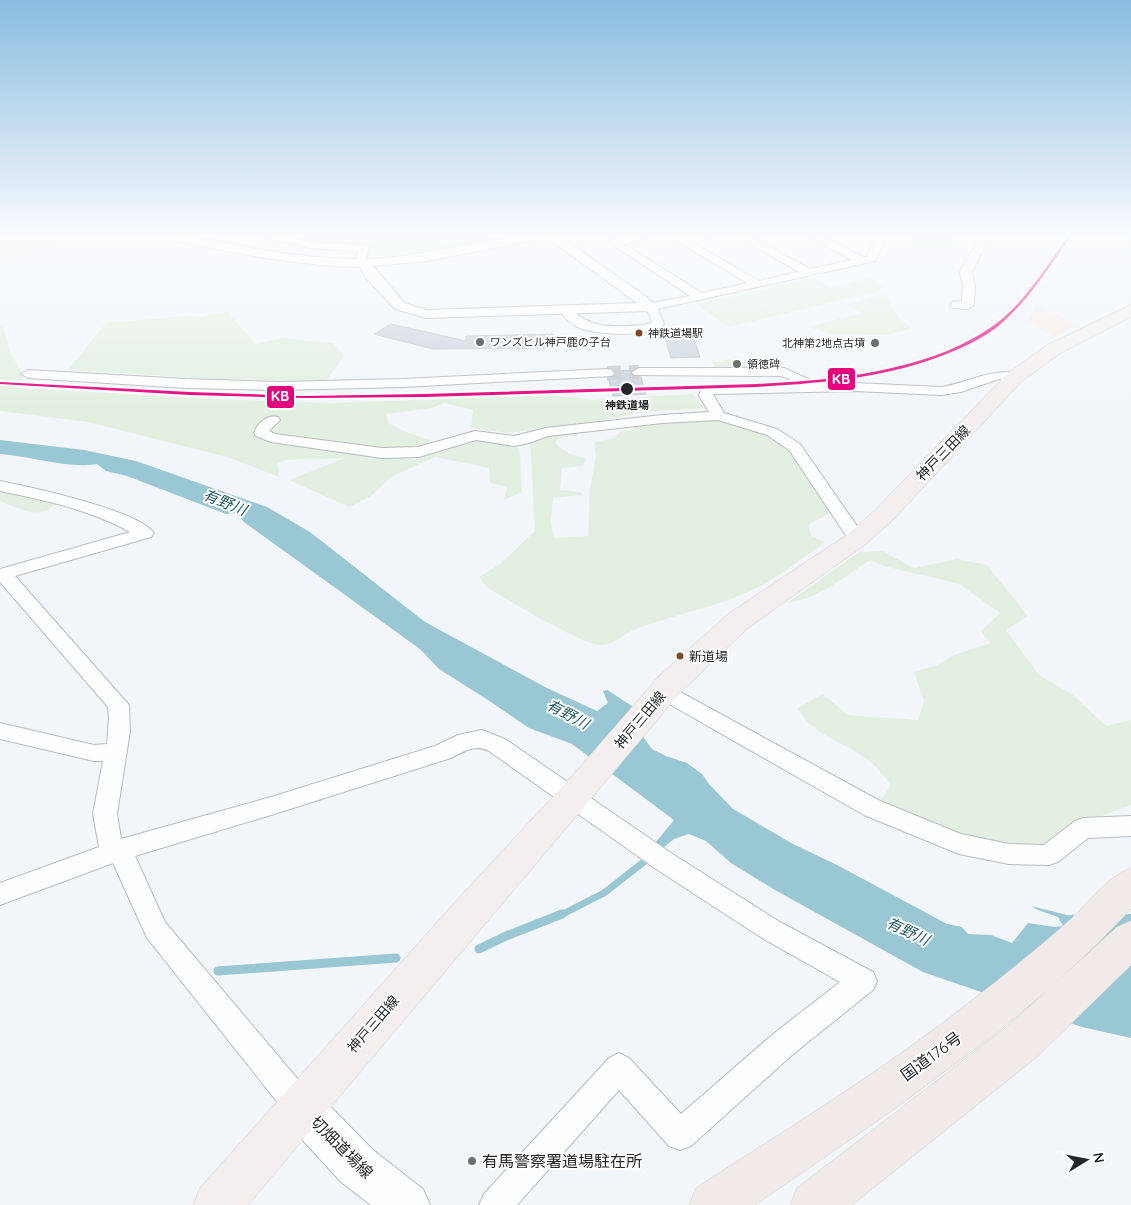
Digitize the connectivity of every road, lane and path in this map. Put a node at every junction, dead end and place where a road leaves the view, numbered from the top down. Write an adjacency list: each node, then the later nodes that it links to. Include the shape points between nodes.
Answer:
1 (388, 293): 9 (street, via 400,306 446,314)
2 (632, 293): 8 (street)
3 (694, 293): 6 (street)
4 (716, 293): 6 (street)
5 (969, 293): 7 (street, via 968,305)
6 (700, 297): 8 (street)
7 (956, 305)
8 (648, 307): 9 (street); 9 (street, via 658,319 654,327 609,330 585,326)
9 (565, 310)
10 (1131, 310): 14 (main road, 神戸三田線, via 1054,349)
11 (639, 372): 15 (street, via 784,372)
12 (607, 373): 13 (street, via 407,384 289,386 165,383)
13 (28, 374)
14 (1015, 377): 15 (street, via 998,375 941,391); 19 (main road, 神戸三田線)
15 (817, 387): 16 (street, via 712,389 706,392)
16 (712, 405): 17 (street, via 653,420 546,432 524,440 475,436 420,452 382,453 270,438 261,433); 19 (street, via 772,432 795,447)
17 (273, 420)
18 (0, 486): 20 (street, via 81,507 130,523 145,533)
19 (857, 539): 21 (main road, 神戸三田線, via 738,621)
20 (1, 574): 23 (street, via 118,705)
21 (664, 692): 24 (main road, 神戸三田線); 25 (street, via 872,808 959,844 1009,854 1049,855 1083,828)
22 (0, 732): 23 (street, via 94,753)
23 (116, 752): 26 (street, via 105,814 110,845)
24 (574, 797): 26 (street, via 498,745 482,738 272,806); 30 (main road, 神戸三田線); 33 (street, via 665,862 771,930 863,980 680,1134 619,1068)
25 (1131, 826)
26 (120, 850): 28 (street); 30 (street, via 156,930)
27 (1131, 884): 34 (highway, 国道176号, via 1094,924 989,1014 900,1079)
28 (0, 894)
29 (1131, 939): 35 (highway, via 1023,1041)
30 (301, 1107): 31 (main road, 神戸三田線); 32 (main road, 切畑道場線, via 357,1166)
31 (217, 1205)
32 (407, 1205)
33 (495, 1205)
34 (712, 1205)
35 (814, 1205)

